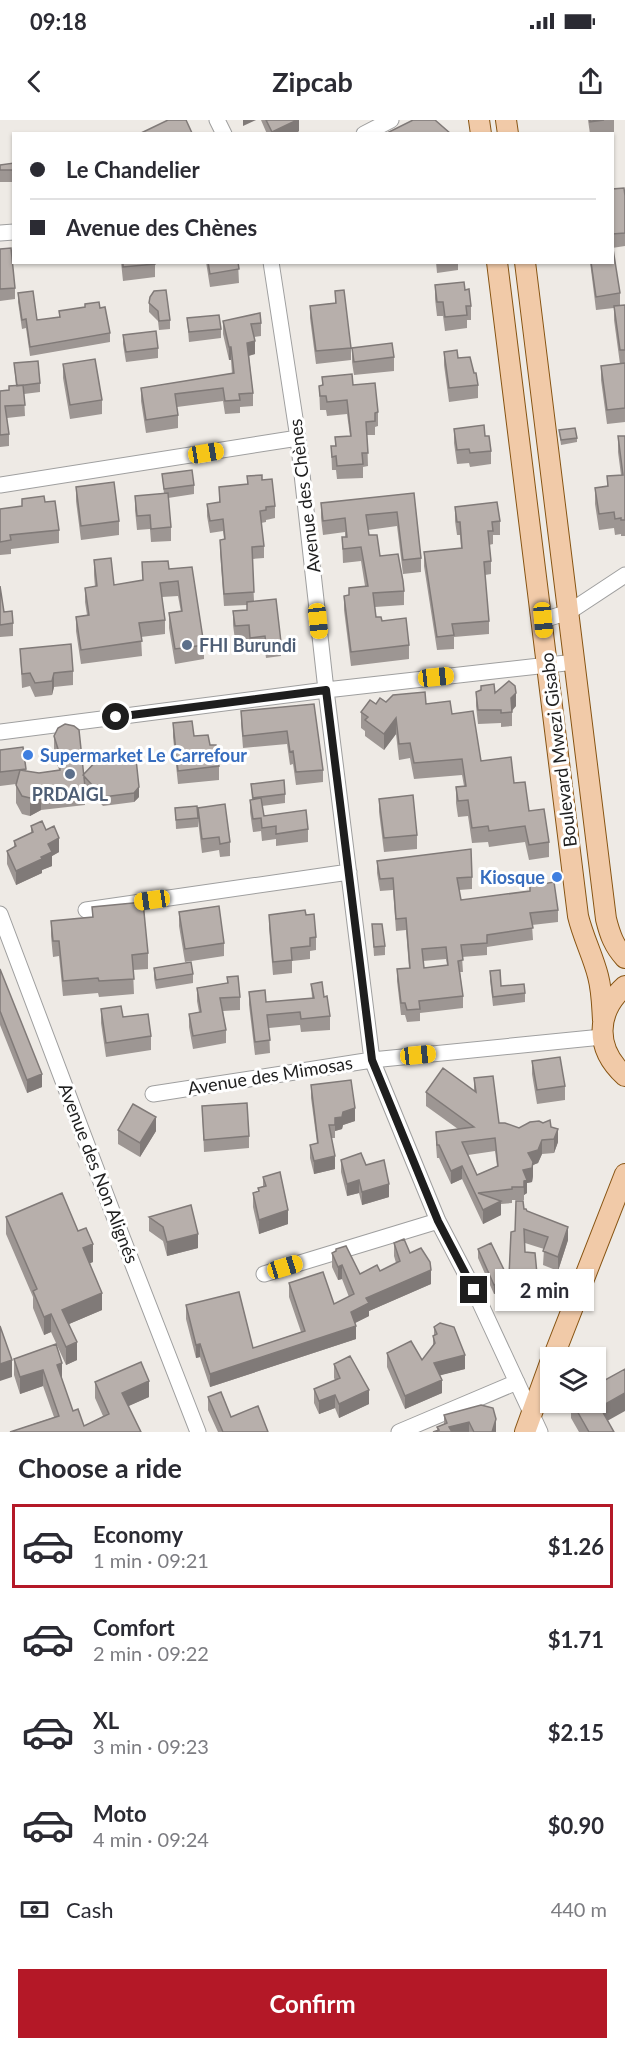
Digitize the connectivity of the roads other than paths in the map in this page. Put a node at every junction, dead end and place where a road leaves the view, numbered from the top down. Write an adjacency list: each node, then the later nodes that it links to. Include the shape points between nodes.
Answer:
1 (391, 120): 2 (street)
2 (368, 132)
3 (271, 264): 6 (street, Avenue des Chènes)
4 (497, 264): 10 (main road, Boulevard Mwezi Gisabo)
5 (525, 264): 9 (main road, Boulevard Mwezi Gisabo)
6 (298, 438): 7 (street); 13 (street, Avenue des Chènes)
7 (0, 485)
8 (625, 575): 9 (street)
9 (569, 612): 10 (street); 11 (main road, Boulevard Mwezi Gisabo)
10 (543, 620): 12 (main road, Boulevard Mwezi Gisabo)
11 (575, 662): 12 (street); 18 (main road, Boulevard Mwezi Gisabo, via 606,919 613,942)
12 (547, 665): 13 (street); 20 (main road, Boulevard Mwezi Gisabo, via 578,916 601,990)
13 (326, 690): 14 (street); 15 (street, Avenue des Chènes)
14 (0, 732)
15 (349, 872): 16 (street); 21 (street, Avenue des Chènes)
16 (86, 910)
17 (0, 914): 31 (street, Avenue des Non Alignés)
18 (625, 958)
19 (625, 986): 20 (main road, via 608,1007)
20 (603, 1029): 21 (street, Avenue des Mimosas); 22 (main road, Boulevard Mwezi Gisabo, via 606,1052)
21 (372, 1060): 23 (street, Avenue des Mimosas); 25 (street, Avenue des Chènes)
22 (625, 1077)
23 (153, 1094)
24 (625, 1174): 27 (main road)
25 (438, 1221): 26 (street); 28 (street, Avenue des Chènes)
26 (264, 1274)
27 (557, 1347)
28 (517, 1382): 30 (street, Avenue des Chènes); 32 (street)
29 (540, 1398): 30 (main road)
30 (532, 1426)
31 (198, 1432)
32 (399, 1432)

